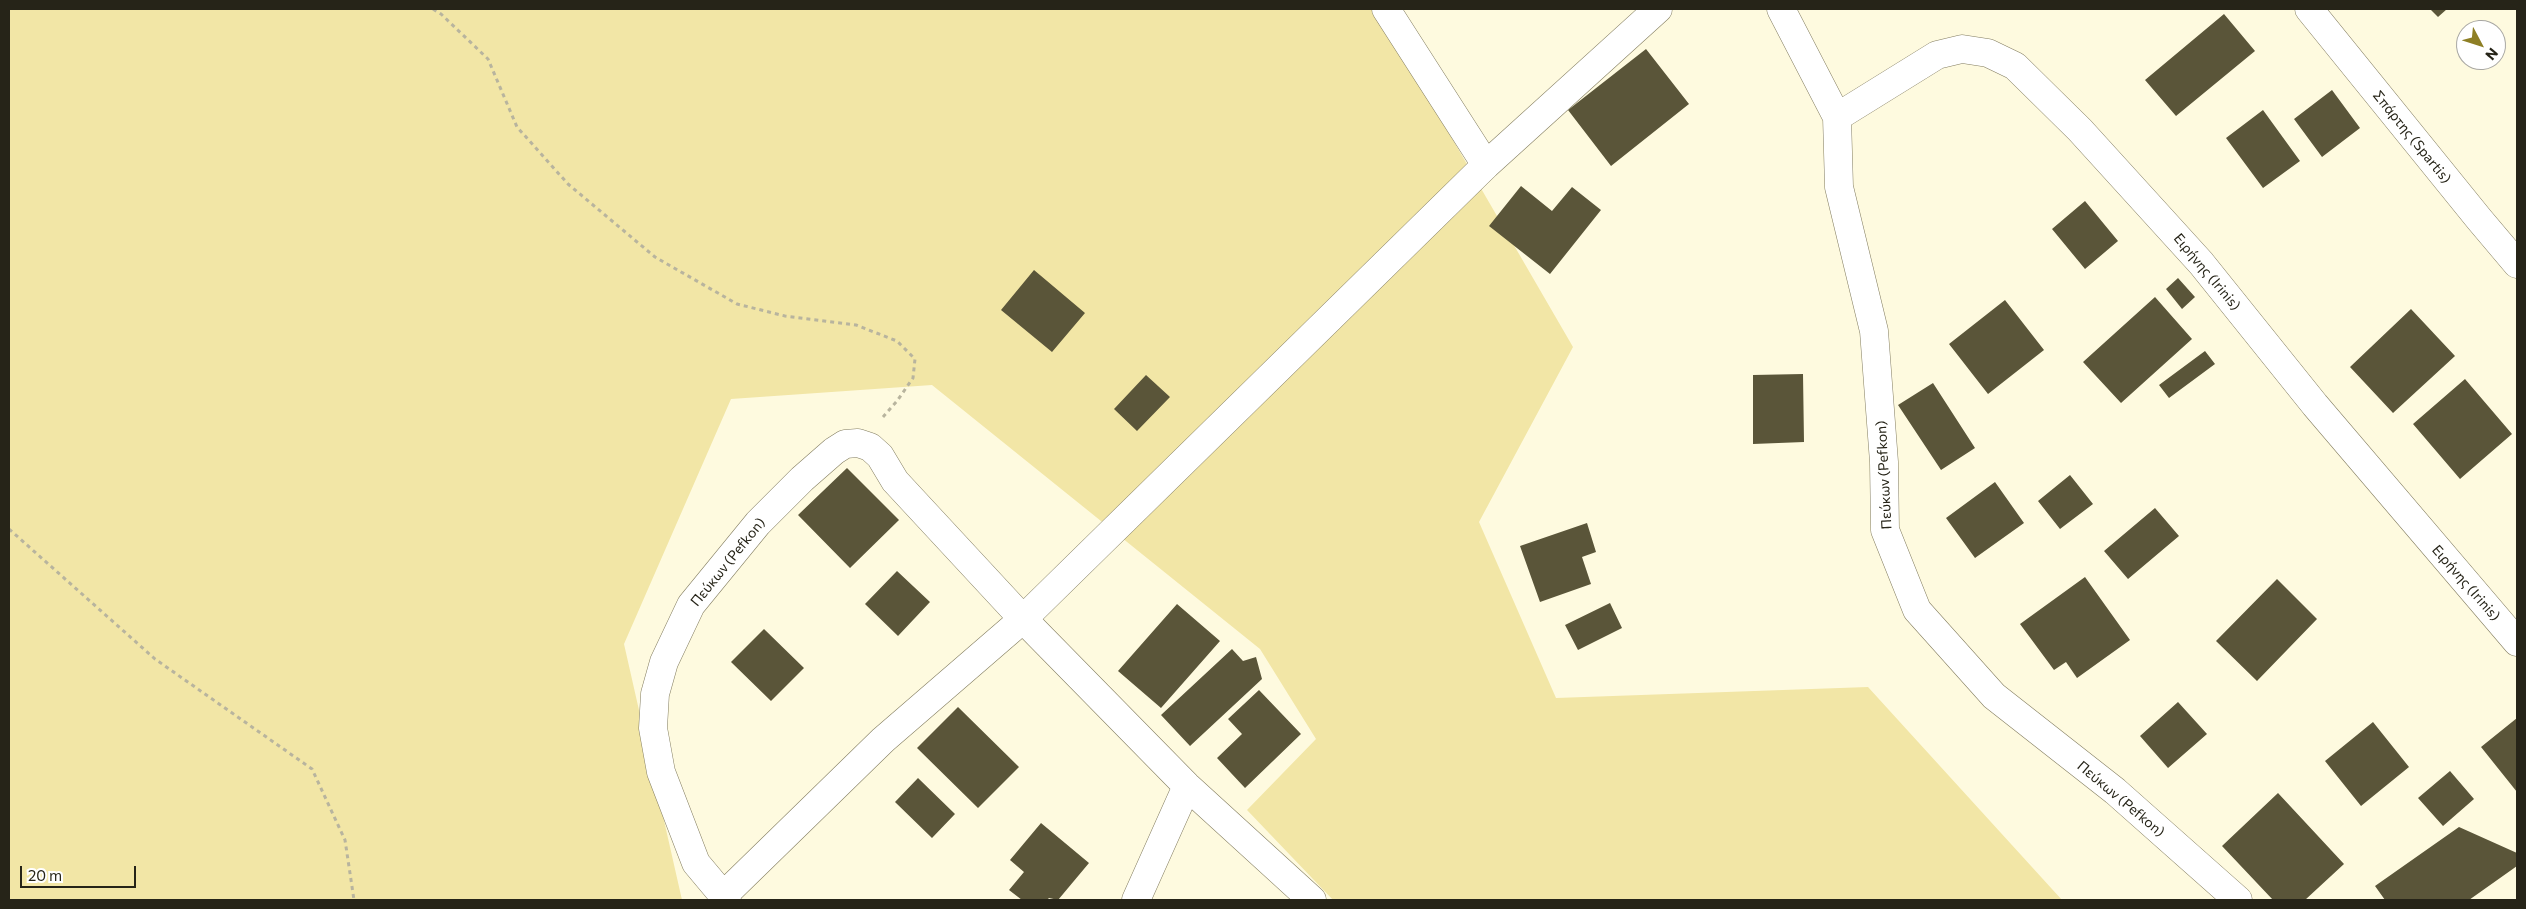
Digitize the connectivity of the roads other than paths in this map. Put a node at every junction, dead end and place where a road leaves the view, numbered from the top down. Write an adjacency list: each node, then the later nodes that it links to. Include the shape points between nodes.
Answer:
1 (1386, 9): 6 (street)
2 (1658, 9): 6 (street)
3 (1781, 9): 5 (street, Πεύκων (Pefkon))
4 (2309, 9): 7 (street, Σπάρτης (Spartis))
5 (1837, 117): 9 (street, Ειρήνης (Irinis), via 1937,55 1962,48 1988,52 2015,66 2080,130 2201,263 2315,405); 14 (street, Πεύκων (Pefkon), via 1839,187 1874,331 1884,462 1884,530 1917,610 1994,696 2115,791)
6 (1486, 165): 8 (street)
7 (2517, 264)
8 (1023, 619): 10 (street); 11 (street, via 882,740); 11 (street, Πεύκων (Pefkon), via 895,481 880,456 870,447 858,443 845,444 822,462 758,523 691,605 664,662 655,694 653,728 661,772 696,862)
9 (2517, 642)
10 (1187, 786): 12 (street); 13 (street)
11 (725, 898)
12 (1136, 900)
13 (1312, 900)
14 (2238, 900)

